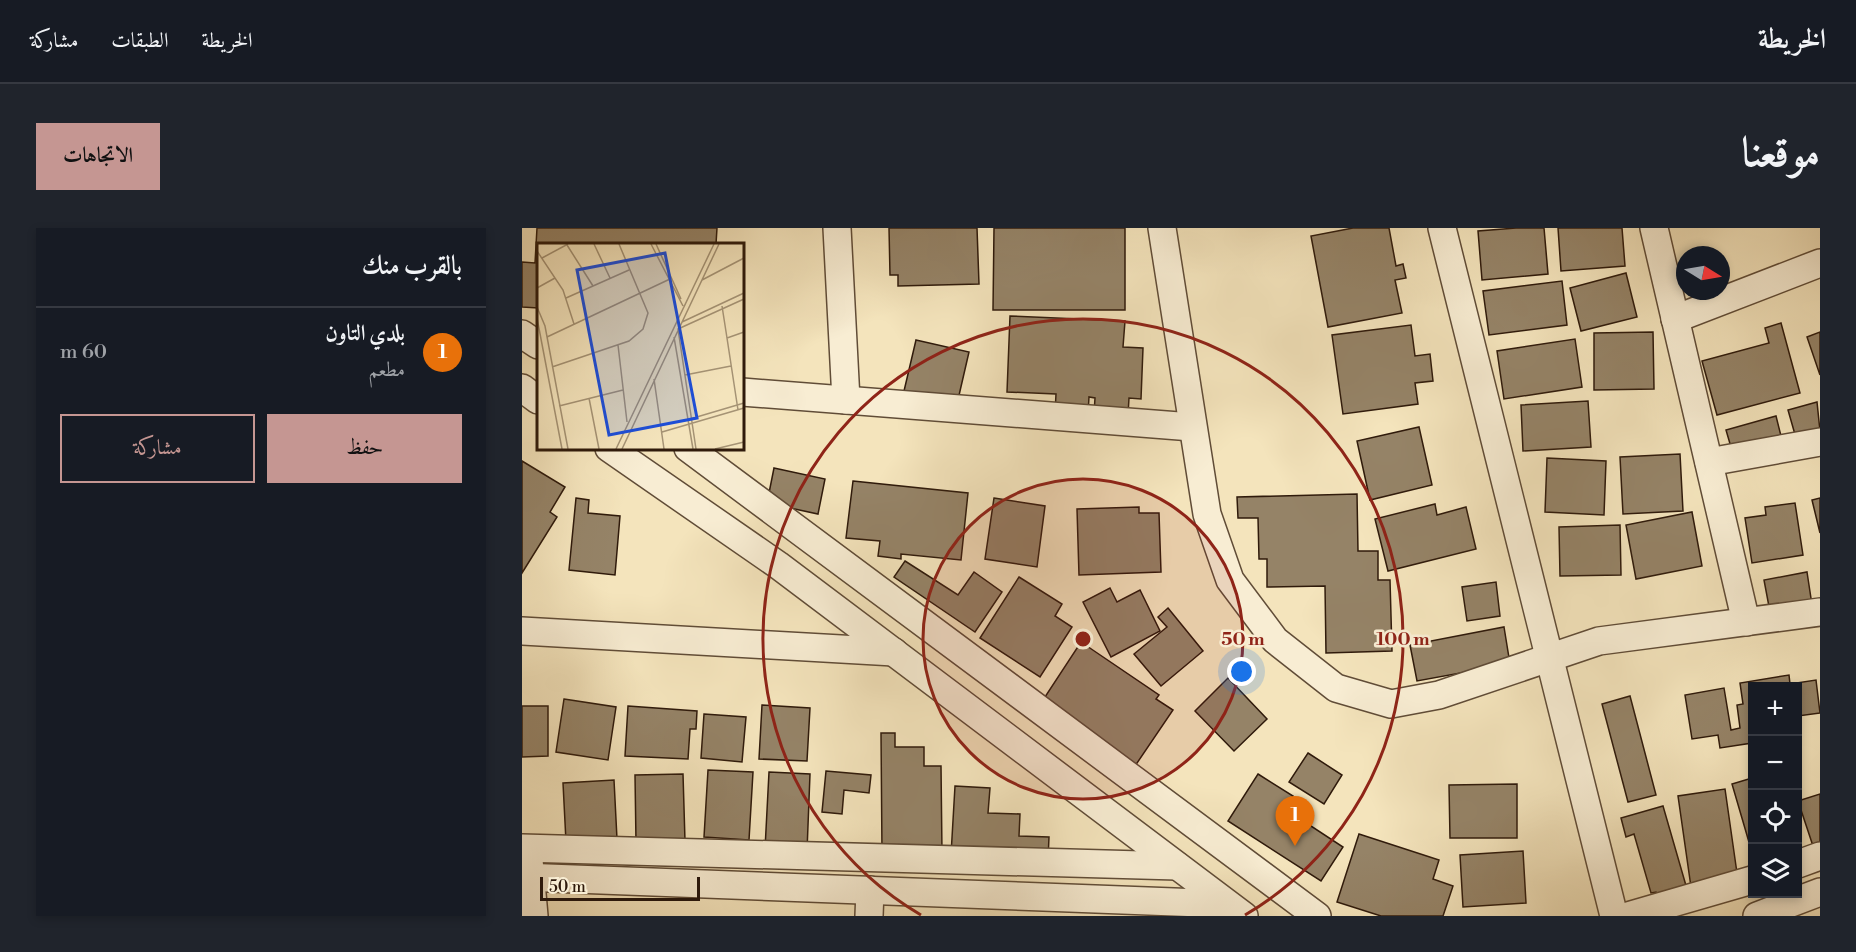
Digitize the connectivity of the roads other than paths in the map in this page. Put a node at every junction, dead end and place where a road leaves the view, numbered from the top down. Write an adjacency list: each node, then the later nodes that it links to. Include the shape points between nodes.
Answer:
1 (837, 228): 12 (street)
2 (1162, 228): 13 (street)
3 (1442, 228): 22 (street)
4 (1654, 228): 6 (street)
5 (1820, 263): 6 (street)
6 (1675, 319): 17 (street)
7 (522, 334): 8 (street)
8 (537, 344)
9 (522, 388): 11 (street)
10 (744, 392): 12 (street)
11 (537, 399)
12 (846, 400): 13 (street)
13 (1192, 427): 22 (street, via 1207,514 1230,580 1275,640 1336,688 1391,704 1439,695)
14 (1820, 442): 17 (street)
15 (612, 450): 21 (street, via 778,565)
16 (691, 450): 33 (street)
17 (1708, 462): 19 (street)
18 (1820, 612): 19 (street)
19 (1746, 622): 22 (street, via 1599,641)
20 (522, 631): 21 (street)
21 (894, 652): 26 (street)
22 (1549, 658): 34 (street)
23 (525, 848): 26 (street); 27 (street)
24 (1820, 856): 25 (street)
25 (1802, 862)
26 (1177, 866): 31 (street)
27 (526, 877): 30 (street); 32 (street)
28 (1748, 881): 35 (street)
29 (1820, 892): 36 (street)
30 (869, 903): 31 (street)
31 (1234, 912)
32 (534, 916)
33 (1317, 916)
34 (1614, 916)
35 (1628, 916)
36 (1757, 916)

